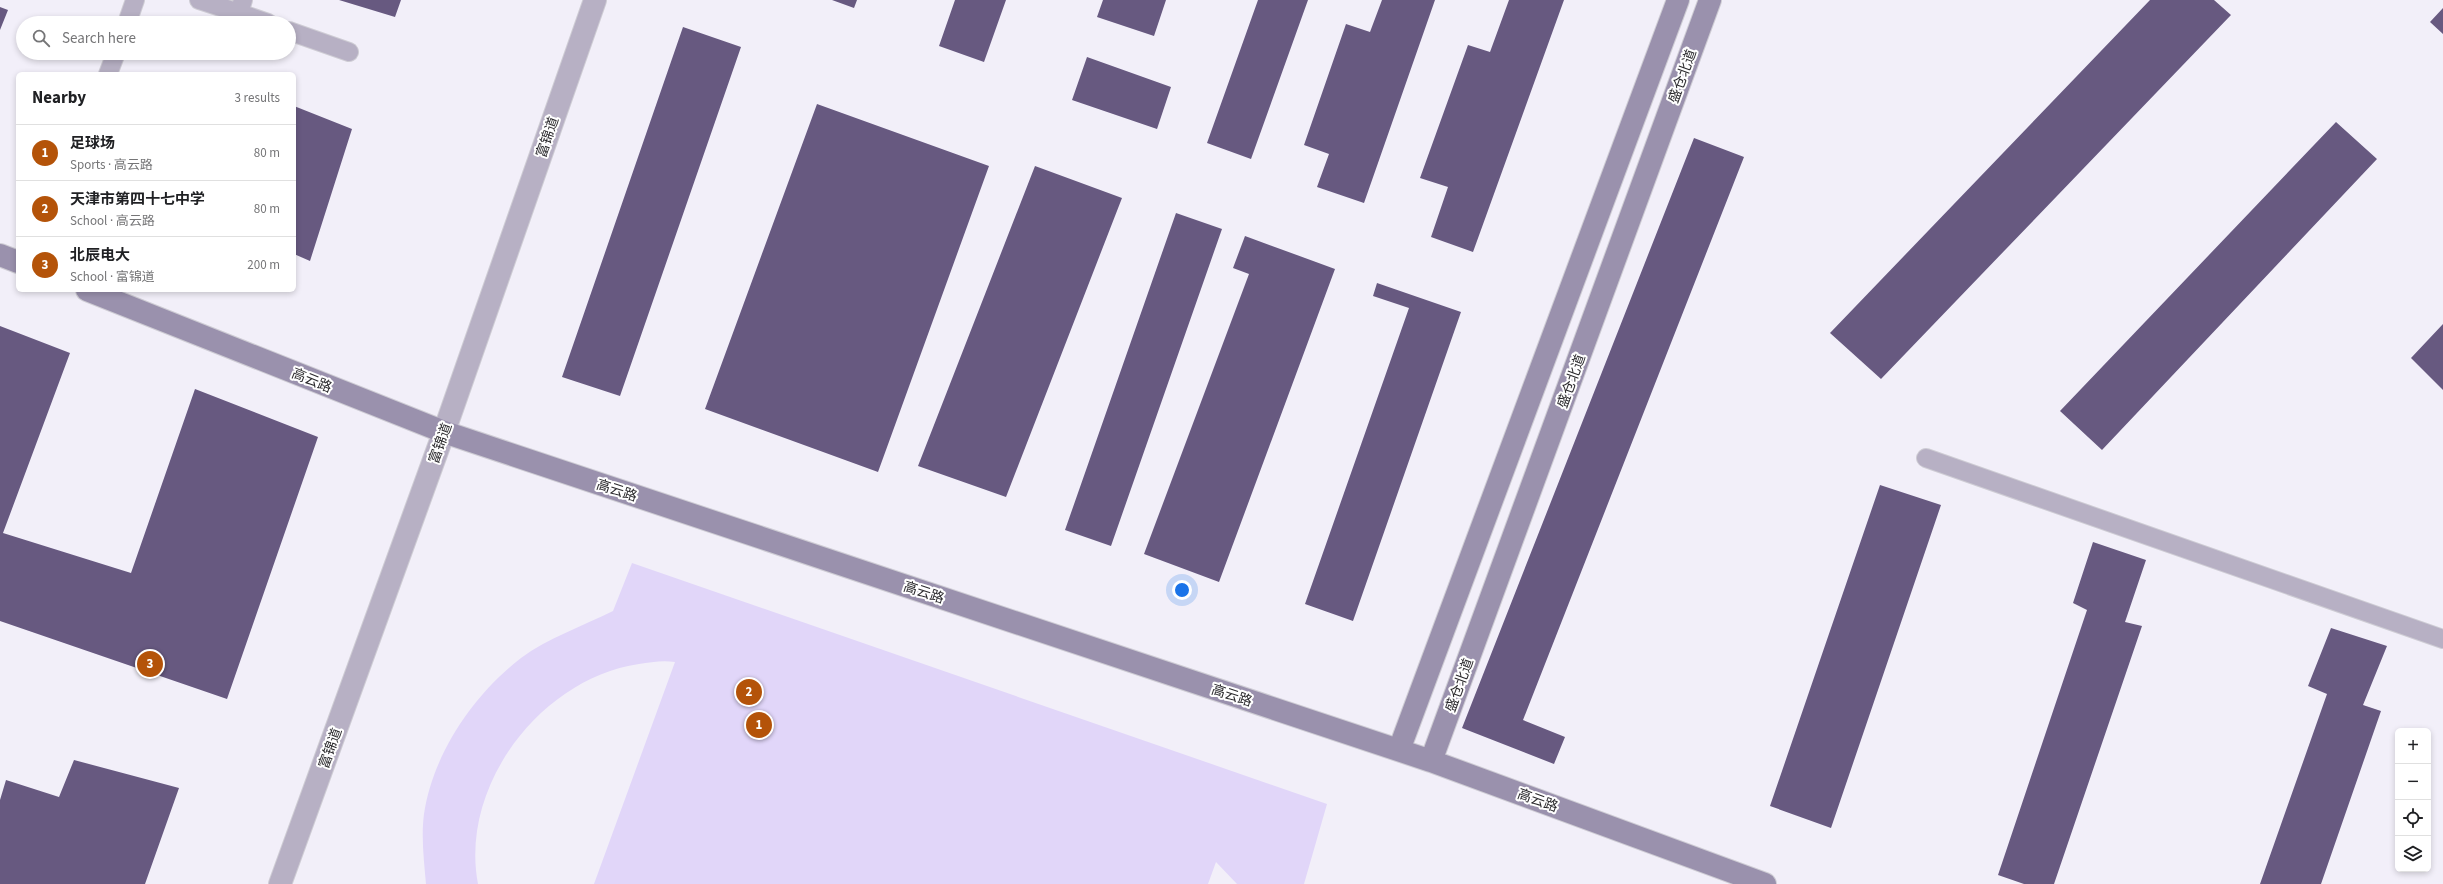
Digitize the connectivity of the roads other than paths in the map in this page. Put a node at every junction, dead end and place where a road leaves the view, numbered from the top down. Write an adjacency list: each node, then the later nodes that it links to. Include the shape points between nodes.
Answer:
1 (135, 0): 7 (lane)
2 (199, 0): 6 (lane)
3 (595, 0): 16 (street, 富锦道)
4 (1678, 0): 19 (street)
5 (1710, 0): 20 (street, 盛仓北道)
6 (241, 6): 8 (lane)
7 (129, 16)
8 (257, 16)
9 (296, 33): 10 (lane)
10 (349, 52)
11 (113, 60): 12 (lane)
12 (109, 72)
13 (0, 255): 14 (street)
14 (16, 261)
15 (92, 292): 16 (street, 高云路)
16 (444, 432): 19 (street, 高云路); 21 (street, 富锦道)
17 (1926, 458): 18 (lane)
18 (2443, 639)
19 (1399, 750): 20 (street, 高云路)
20 (1431, 761): 22 (street, 高云路)
21 (280, 884)
22 (1765, 884)

